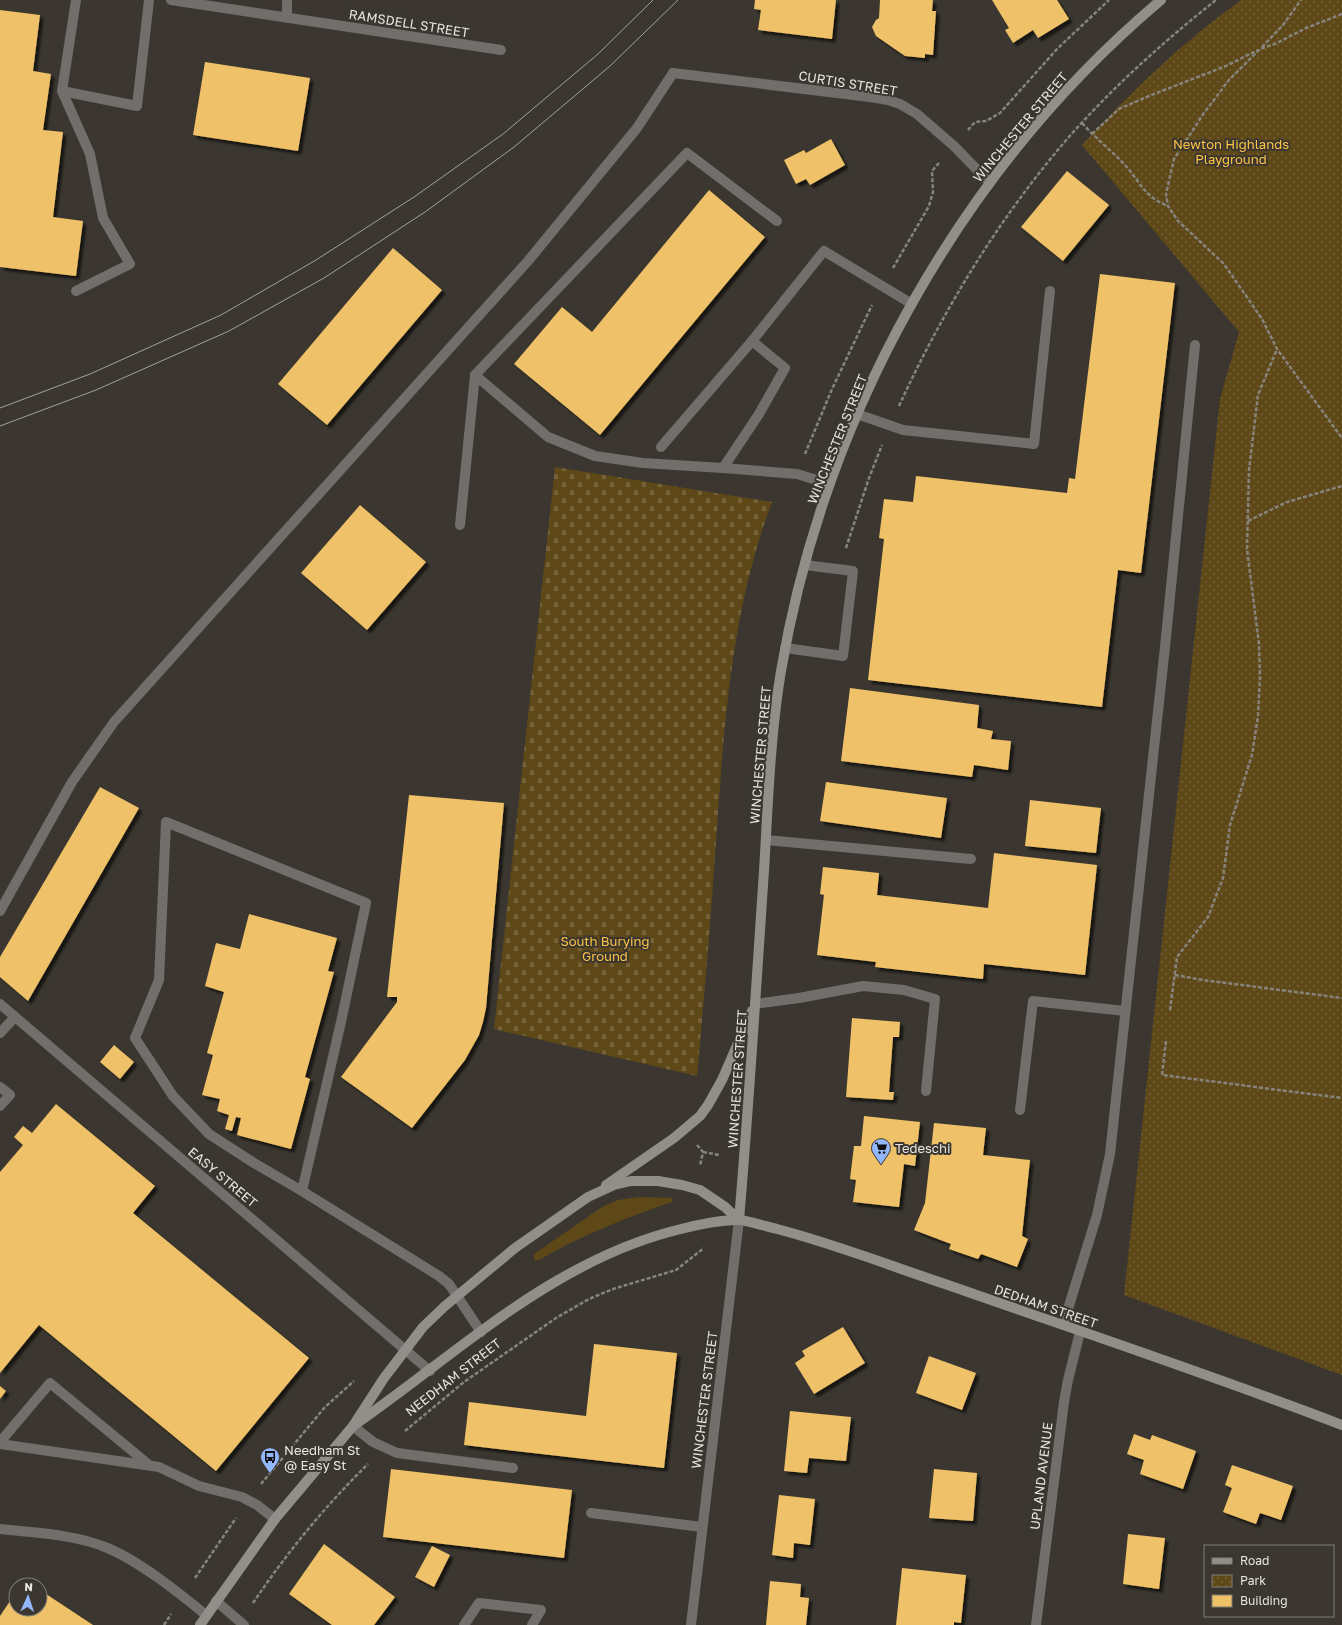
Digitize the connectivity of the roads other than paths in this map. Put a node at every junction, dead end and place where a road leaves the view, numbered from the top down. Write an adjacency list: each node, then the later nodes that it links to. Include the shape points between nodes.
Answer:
1 (76, 0): 8 (street)
2 (149, 0): 8 (street, via 137,106)
3 (171, 0): 6 (street, RAMSDELL STREET)
4 (287, 0): 6 (street)
5 (1161, 0): 9 (main road, WINCHESTER STREET, via 1084,71)
6 (287, 17): 7 (street, RAMSDELL STREET)
7 (501, 50)
8 (62, 91): 11 (street, via 90,154 103,218 130,264)
9 (990, 183): 13 (main road, WINCHESTER STREET, via 938,258); 26 (street, CURTIS STREET, via 954,146 917,114 900,104 862,96 673,74 637,128 528,261 114,722 72,782)
10 (777, 221): 16 (street, via 687,153)
11 (76, 291)
12 (1050, 292): 17 (street, via 1034,444 903,430)
13 (912, 304): 14 (street, via 824,251); 17 (main road, WINCHESTER STREET)
14 (752, 341): 18 (street); 19 (street, via 785,368 759,414)
15 (1195, 345): 29 (street)
16 (475, 375): 19 (street, via 548,437 589,454 642,464); 21 (street)
17 (858, 414): 20 (main road, WINCHESTER STREET)
18 (661, 447)
19 (723, 468): 20 (street, via 797,474)
20 (830, 484): 22 (main road, WINCHESTER STREET)
21 (460, 525)
22 (805, 565): 23 (main road, WINCHESTER STREET); 23 (street, via 853,572 843,656)
23 (785, 648): 24 (main road, WINCHESTER STREET, via 774,729)
24 (766, 840): 25 (street); 28 (main road, WINCHESTER STREET)
25 (971, 858)
26 (0, 911)
27 (0, 1004): 30 (street, EASY STREET)
28 (755, 1004): 33 (street, via 862,986 904,990 935,999); 37 (main road, via 722,1080 700,1116 674,1138); 38 (main road, WINCHESTER STREET)
29 (1125, 1011): 35 (street, via 1033,1001); 40 (street, via 1110,1154 1104,1187)
30 (15, 1017): 31 (street); 43 (street, EASY STREET)
31 (0, 1033)
32 (0, 1087): 34 (street, via 10,1095)
33 (926, 1091)
34 (0, 1106)
35 (1020, 1110)
36 (302, 1191): 36 (street, via 209,1134 173,1096 135,1038 159,980 166,822 366,903); 39 (street, via 431,1270 448,1284)
37 (588, 1197): 38 (main road, NEEDHAM STREET, via 614,1185 631,1181 675,1183 709,1195); 39 (main road, NEEDHAM STREET, via 515,1248)
38 (739, 1220): 40 (main road, DEDHAM STREET, via 821,1242); 41 (main road, NEEDHAM STREET, via 680,1229 620,1250 552,1284); 52 (street, WINCHESTER STREET)
39 (456, 1297): 41 (street); 43 (main road, NEEDHAM STREET, via 423,1327)
40 (1063, 1325): 42 (main road, DEDHAM STREET)
41 (481, 1332): 44 (main road, NEEDHAM STREET)
42 (1080, 1332): 45 (main road, DEDHAM STREET); 61 (street, UPLAND AVENUE, via 1064,1402)
43 (405, 1349): 44 (street, EASY STREET); 46 (main road, NEEDHAM STREET)
44 (430, 1371): 46 (main road, NEEDHAM STREET)
45 (1342, 1425)
46 (353, 1426): 49 (street, via 373,1442 410,1456); 51 (main road, NEEDHAM STREET)
47 (0, 1443): 48 (street); 48 (street, via 50,1382)
48 (148, 1464): 51 (street, via 199,1486 242,1498 257,1505)
49 (513, 1468)
50 (591, 1513): 52 (street)
51 (275, 1519): 54 (main road, NEEDHAM STREET)
52 (702, 1527): 60 (street, WINCHESTER STREET)
53 (0, 1529): 55 (street, via 69,1538 104,1546 133,1562)
54 (216, 1601): 55 (main road, NEEDHAM STREET); 56 (street)
55 (206, 1615): 57 (main road, NEEDHAM STREET)
56 (242, 1623)
57 (200, 1625)
58 (464, 1625): 59 (street, via 479,1603 541,1610)
59 (532, 1625)
60 (691, 1625)
61 (1036, 1625)

